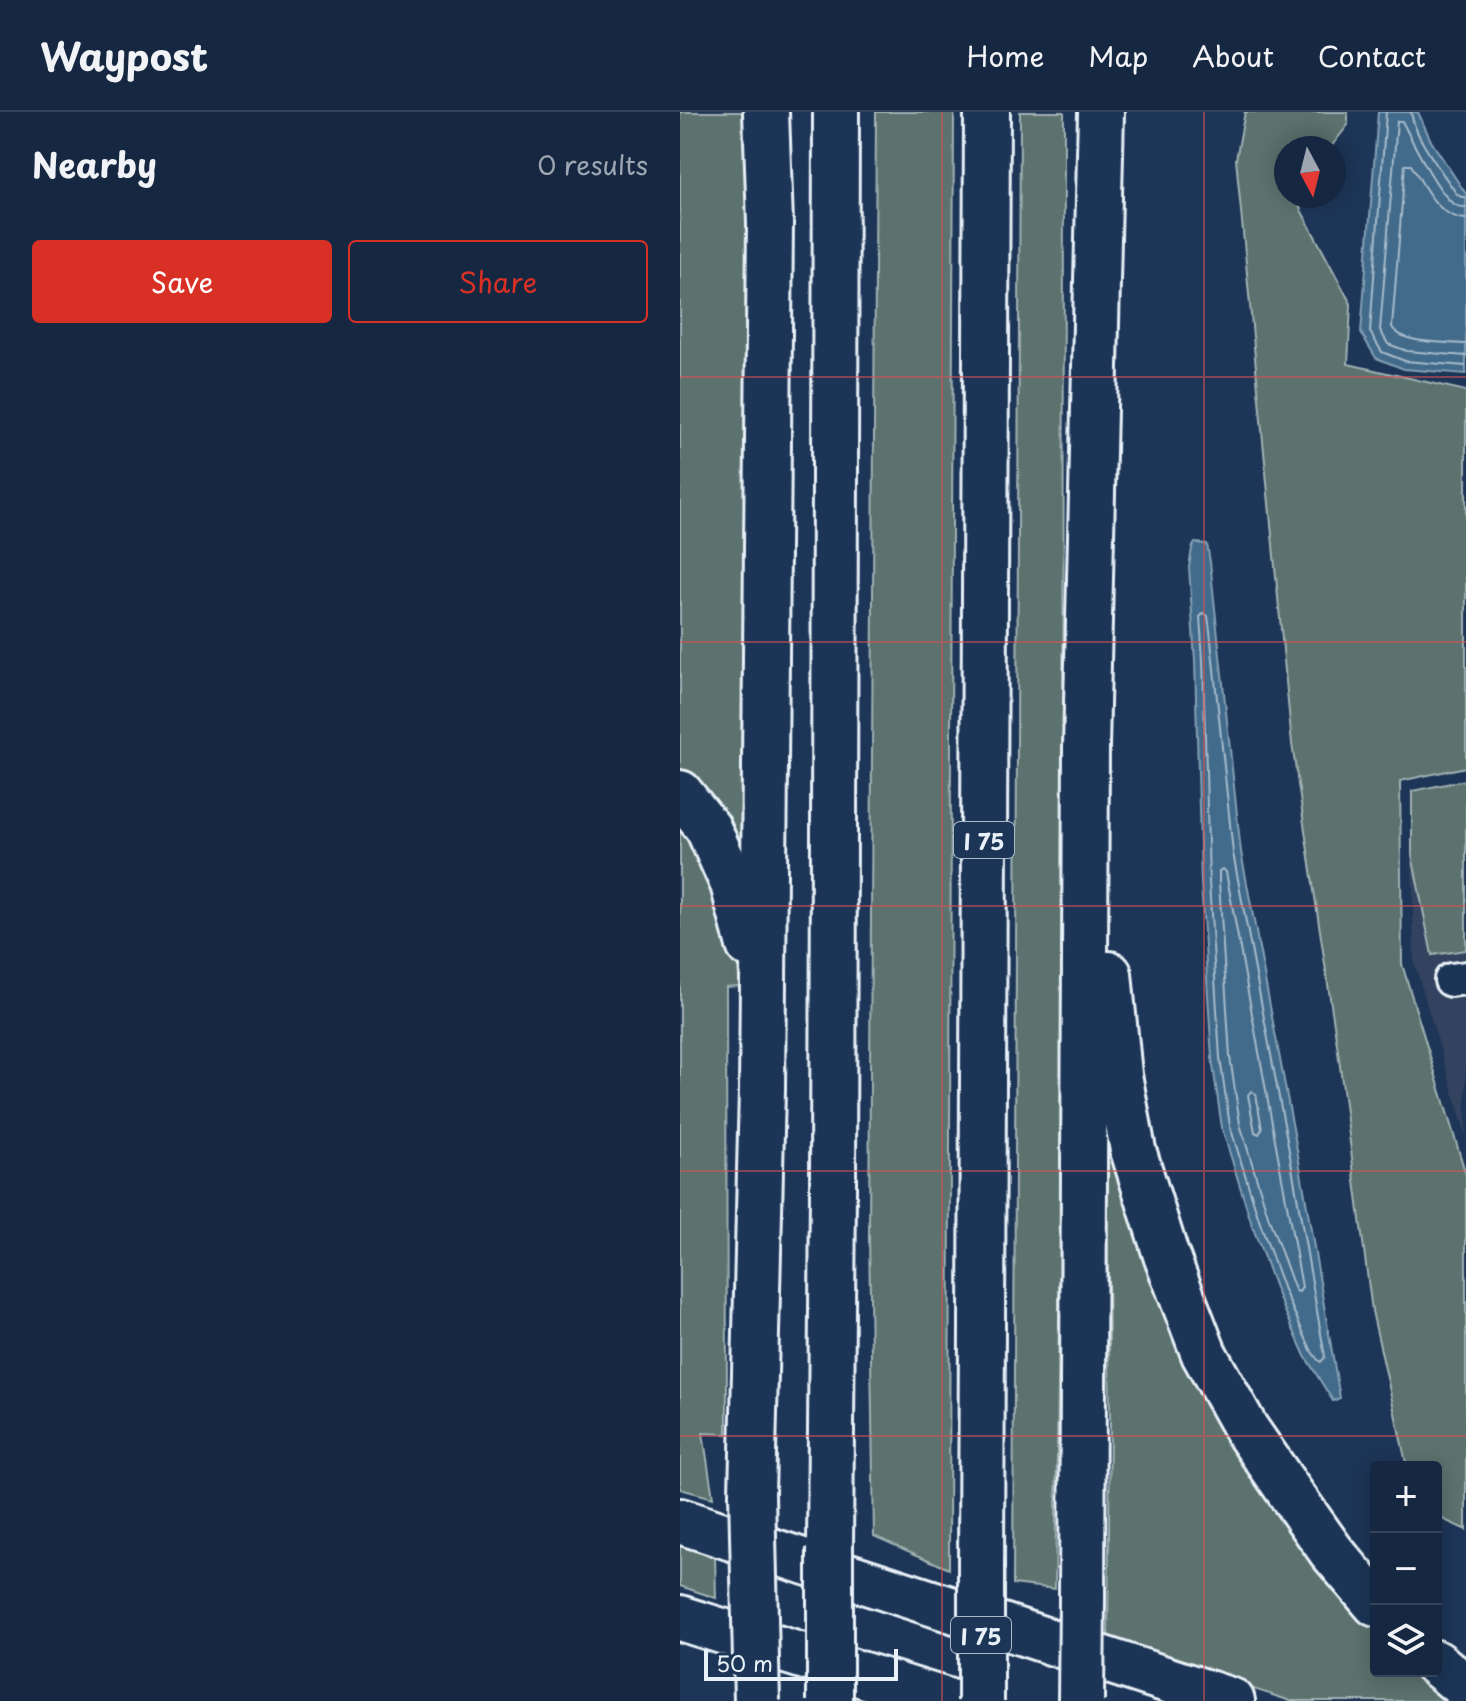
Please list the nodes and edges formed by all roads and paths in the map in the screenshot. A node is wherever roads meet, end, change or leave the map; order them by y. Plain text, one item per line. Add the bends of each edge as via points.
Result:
1 (766, 112) edge
2 (836, 112) edge
3 (987, 112) edge
4 (1101, 112) edge
5 (1086, 748) junction
6 (680, 793) edge
7 (762, 1090) junction
8 (680, 1521) edge
9 (1370, 1597) edge
10 (680, 1618) edge
11 (1442, 1668) edge
12 (1466, 1688) edge
13 (757, 1701) edge
14 (830, 1701) edge
15 (947, 1701) edge
16 (981, 1701) edge
17 (1081, 1701) edge
18 (1232, 1701) edge

1 - 7 highway via 770,223
2 - 14 highway, bridge
3 - 16 highway, I 75, bridge
4 - 5 highway
5 - 9 highway via 1119,1075 1133,1150 1166,1255 1204,1354 1246,1429 1331,1551
5 - 17 highway, bridge
6 - 7 highway via 708,828 744,922 757,982
7 - 13 highway, bridge via 752,1494
8 - 18 highway
10 - 15 highway
11 - 12 highway

